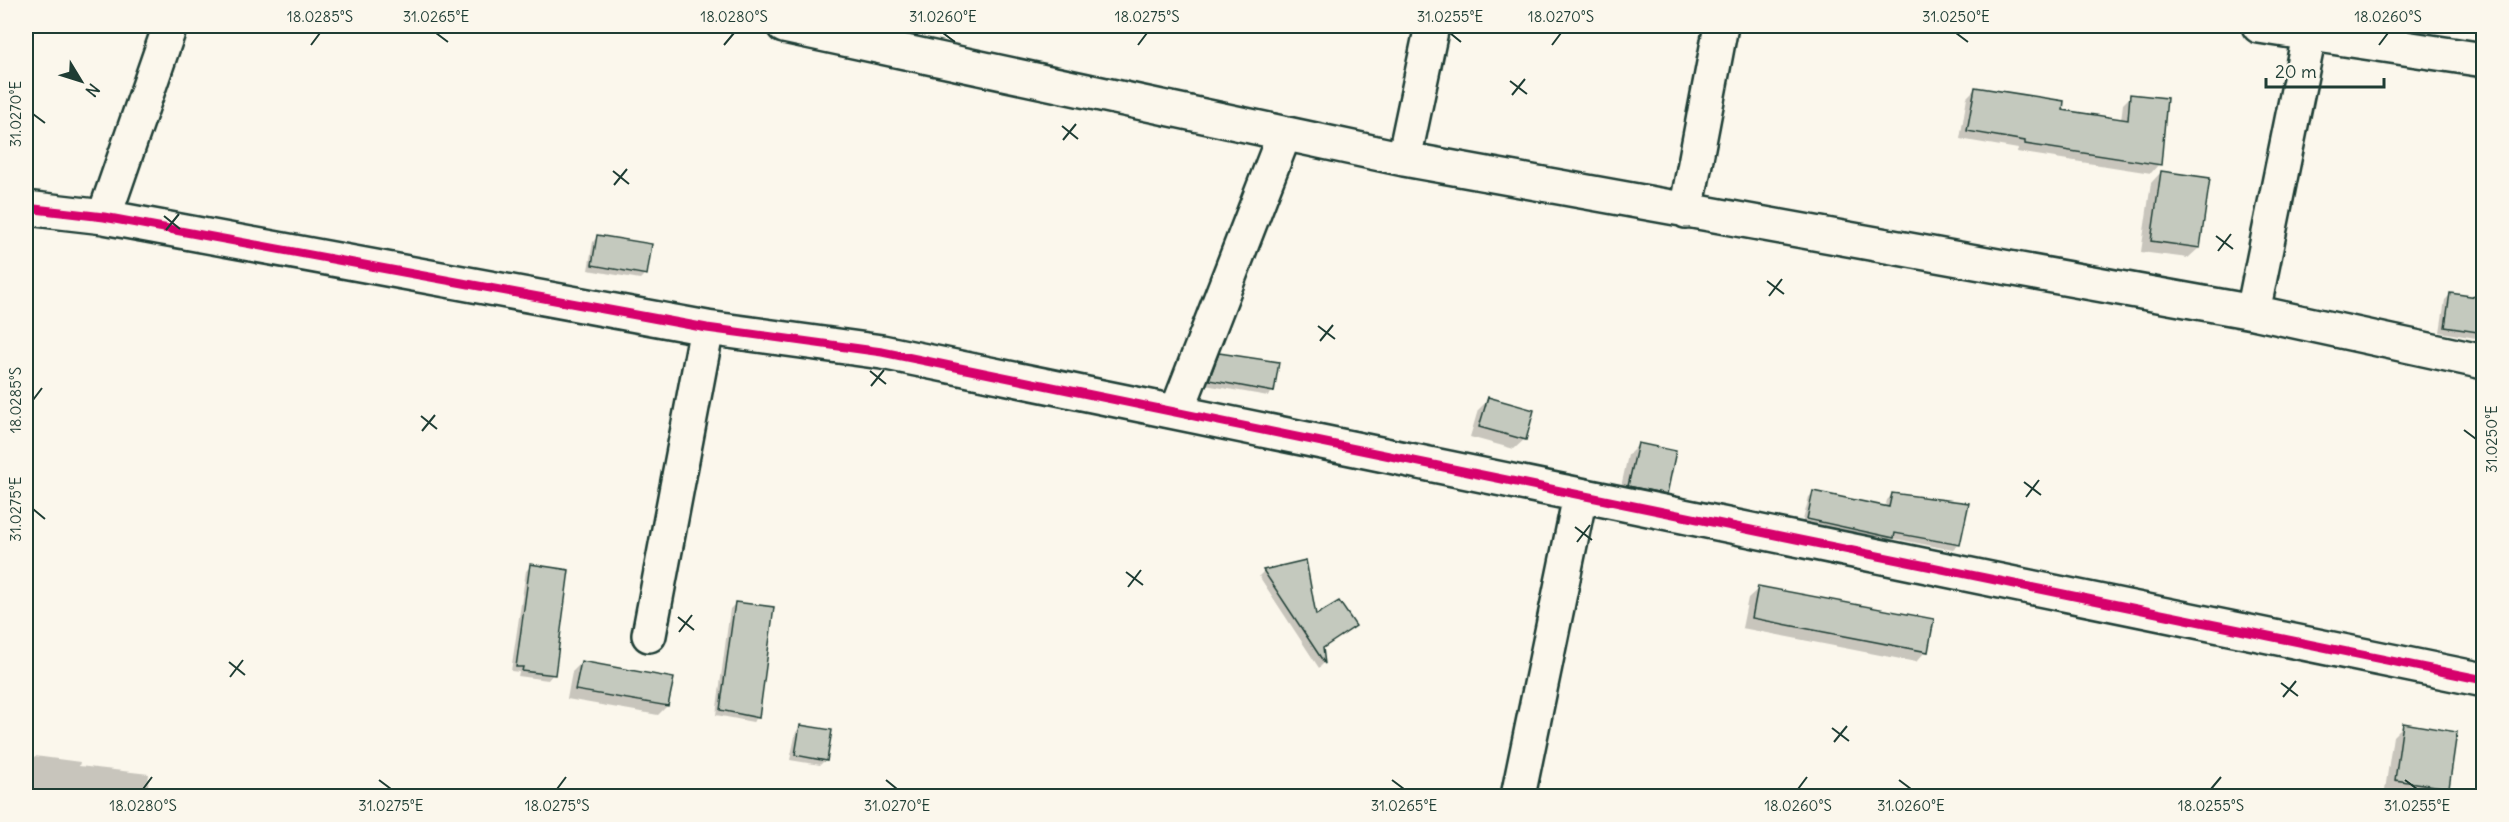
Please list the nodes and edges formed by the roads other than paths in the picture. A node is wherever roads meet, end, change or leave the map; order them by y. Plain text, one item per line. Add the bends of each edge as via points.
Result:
1 (170, 26) edge
2 (784, 26) edge
3 (1432, 26) edge
4 (1721, 26) edge
5 (2259, 26) edge
6 (2310, 30) edge
7 (2484, 60) edge
8 (1284, 135) junction
9 (1404, 159) junction
10 (26, 208) edge
11 (1686, 211) junction
12 (104, 217) junction
13 (2253, 312) junction
14 (707, 328) junction
15 (2484, 362) edge
16 (1177, 411) junction
17 (1580, 496) junction
18 (649, 635) dead end
19 (2484, 680) edge
20 (1521, 796) edge

1 - 12 street
2 - 8 street
3 - 9 street
4 - 11 street
5 - 6 street
6 - 7 street
6 - 13 street
8 - 9 street
8 - 16 street
9 - 11 street
10 - 12 street
11 - 13 street
12 - 14 street
13 - 15 street
14 - 16 street via 882,352
14 - 18 street
16 - 17 street
17 - 19 street
17 - 20 street

